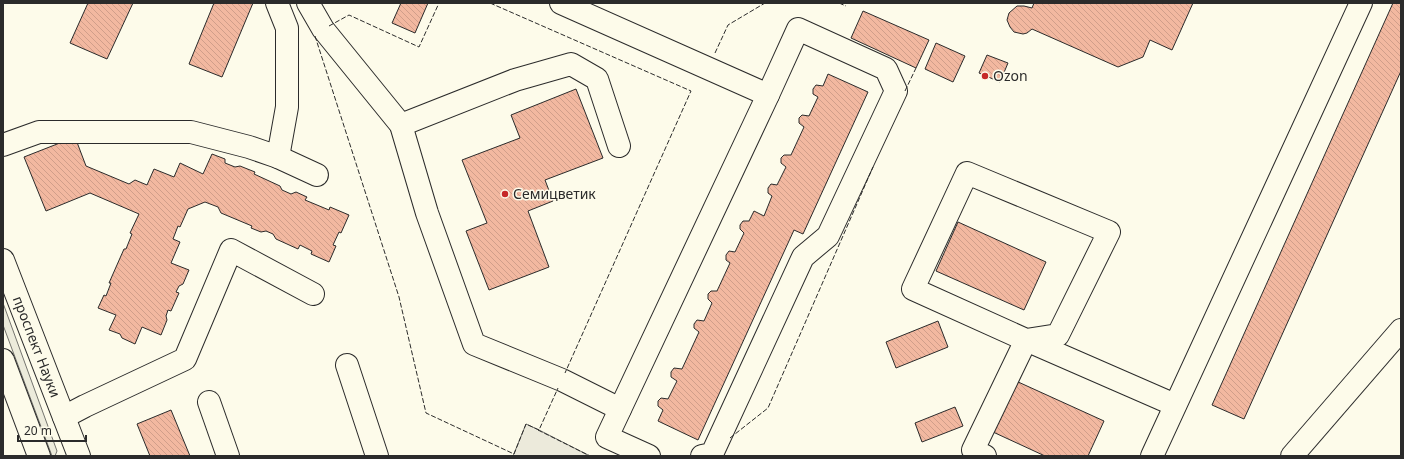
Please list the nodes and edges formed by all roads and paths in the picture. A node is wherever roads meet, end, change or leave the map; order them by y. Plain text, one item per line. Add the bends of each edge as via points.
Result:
1 (277, 3) edge
2 (308, 3) edge
3 (561, 3) edge
4 (1361, 3) edge
5 (768, 95) junction
6 (401, 125) junction
7 (3, 145) edge
8 (619, 146) dead end
9 (278, 157) junction
10 (317, 175) dead end
11 (3, 260) edge
12 (313, 294) dead end
13 (1401, 330) edge
14 (1026, 340) junction
15 (3, 360) edge
16 (347, 366) dead end
17 (209, 402) dead end
18 (1175, 405) junction
19 (620, 409) junction
20 (64, 418) junction
21 (39, 456) edge
22 (79, 456) edge
23 (228, 456) edge
24 (377, 456) edge
25 (649, 456) edge
26 (702, 456) edge
27 (985, 456) edge
28 (1152, 456) edge
29 (1292, 456) edge

1 - 9 main road via 287,28 287,107
2 - 6 main road via 323,29
3 - 5 main road
4 - 18 main road
5 - 19 main road
5 - 26 main road via 798,29 886,69 896,91 828,236 803,257 712,454
6 - 8 main road via 515,80 571,64 597,79
6 - 19 main road via 426,214 474,344 562,380
7 - 9 main road via 39,132 191,132
9 - 10 main road
11 - 20 main road, проспект Науки
12 - 20 main road via 231,250 185,359
13 - 29 main road
14 - 14 main road via 1058,335 1108,232 967,174 913,288
14 - 18 main road
14 - 27 main road via 972,450
15 - 21 main road
16 - 24 main road
17 - 23 main road
18 - 28 main road
19 - 25 main road via 607,437
20 - 22 main road, проспект Науки

